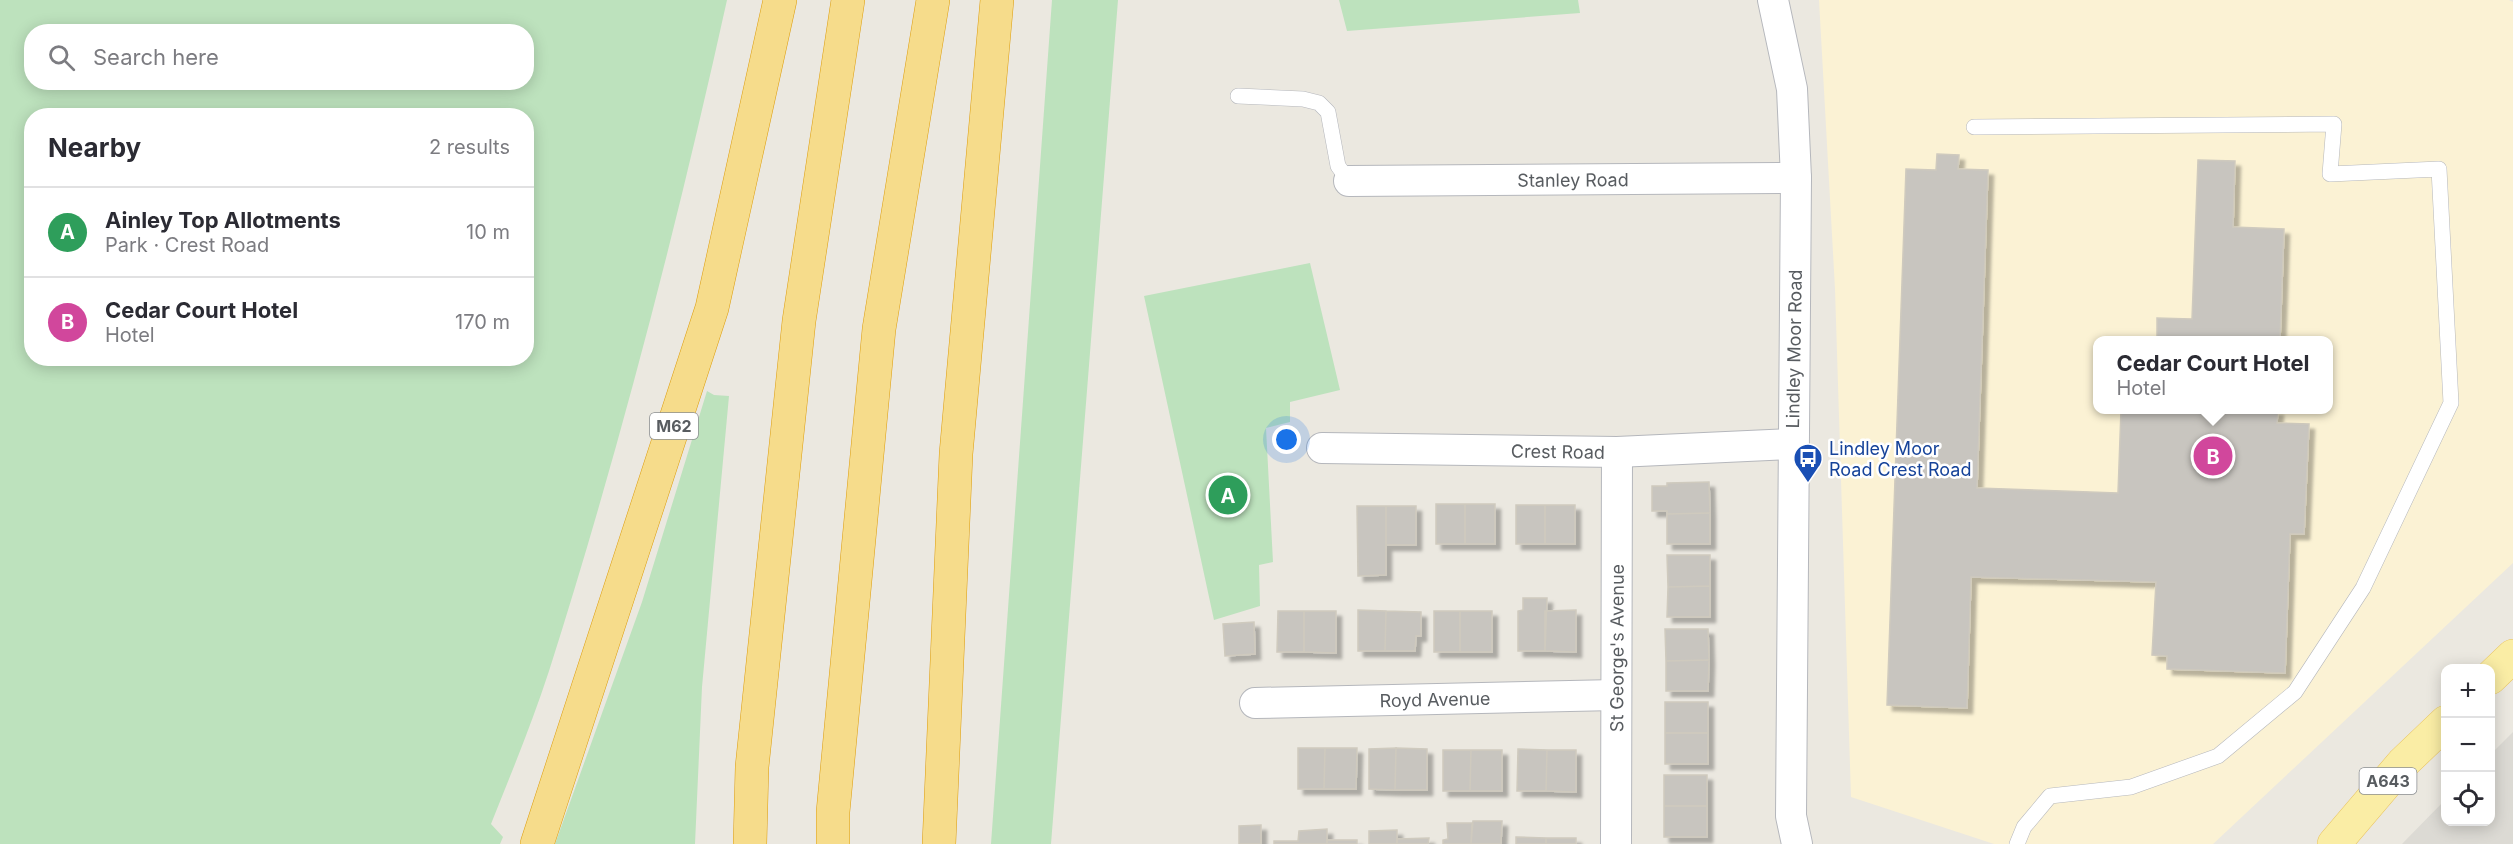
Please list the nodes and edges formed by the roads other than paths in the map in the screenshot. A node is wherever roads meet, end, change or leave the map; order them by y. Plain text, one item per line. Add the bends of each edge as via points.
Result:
1 (780, 0) edge
2 (848, 0) edge
3 (933, 0) edge
4 (997, 0) edge
5 (1773, 0) edge
6 (1238, 96) dead end
7 (1974, 127) dead end
8 (1796, 178) junction
9 (1349, 182) joint
10 (1793, 444) junction
11 (1322, 448) dead end
12 (1617, 452) junction
13 (2513, 656) edge
14 (2495, 673) edge
15 (1616, 695) junction
16 (1255, 703) dead end
17 (2441, 726) edge
18 (537, 844) edge
19 (750, 844) edge
20 (833, 844) edge
21 (939, 844) edge
22 (1616, 844) edge
23 (1797, 844) edge
24 (2017, 844) edge
25 (2334, 844) edge

1 - 18 highway, M62 via 712,308
2 - 19 highway via 799,321 752,767
3 - 20 highway via 879,329
4 - 21 highway via 957,454
5 - 8 street, Lindley Moor Road via 1792,88
6 - 9 lane via 1319,103 1328,112 1338,166
7 - 24 lane via 2334,124 2330,174 2439,169 2440,177 2451,403 2363,588 2295,692 2218,756 2131,787 2050,796 2024,827
8 - 9 street, Stanley Road
8 - 10 street, Lindley Moor Road
10 - 12 street, Crest Road
10 - 23 street, Lindley Moor Road via 1791,816
11 - 12 street, Crest Road
12 - 15 street, St George's Avenue
13 - 14 main road
15 - 16 street, Royd Avenue
15 - 22 street, St George's Avenue
17 - 25 main road, A643 via 2403,762

